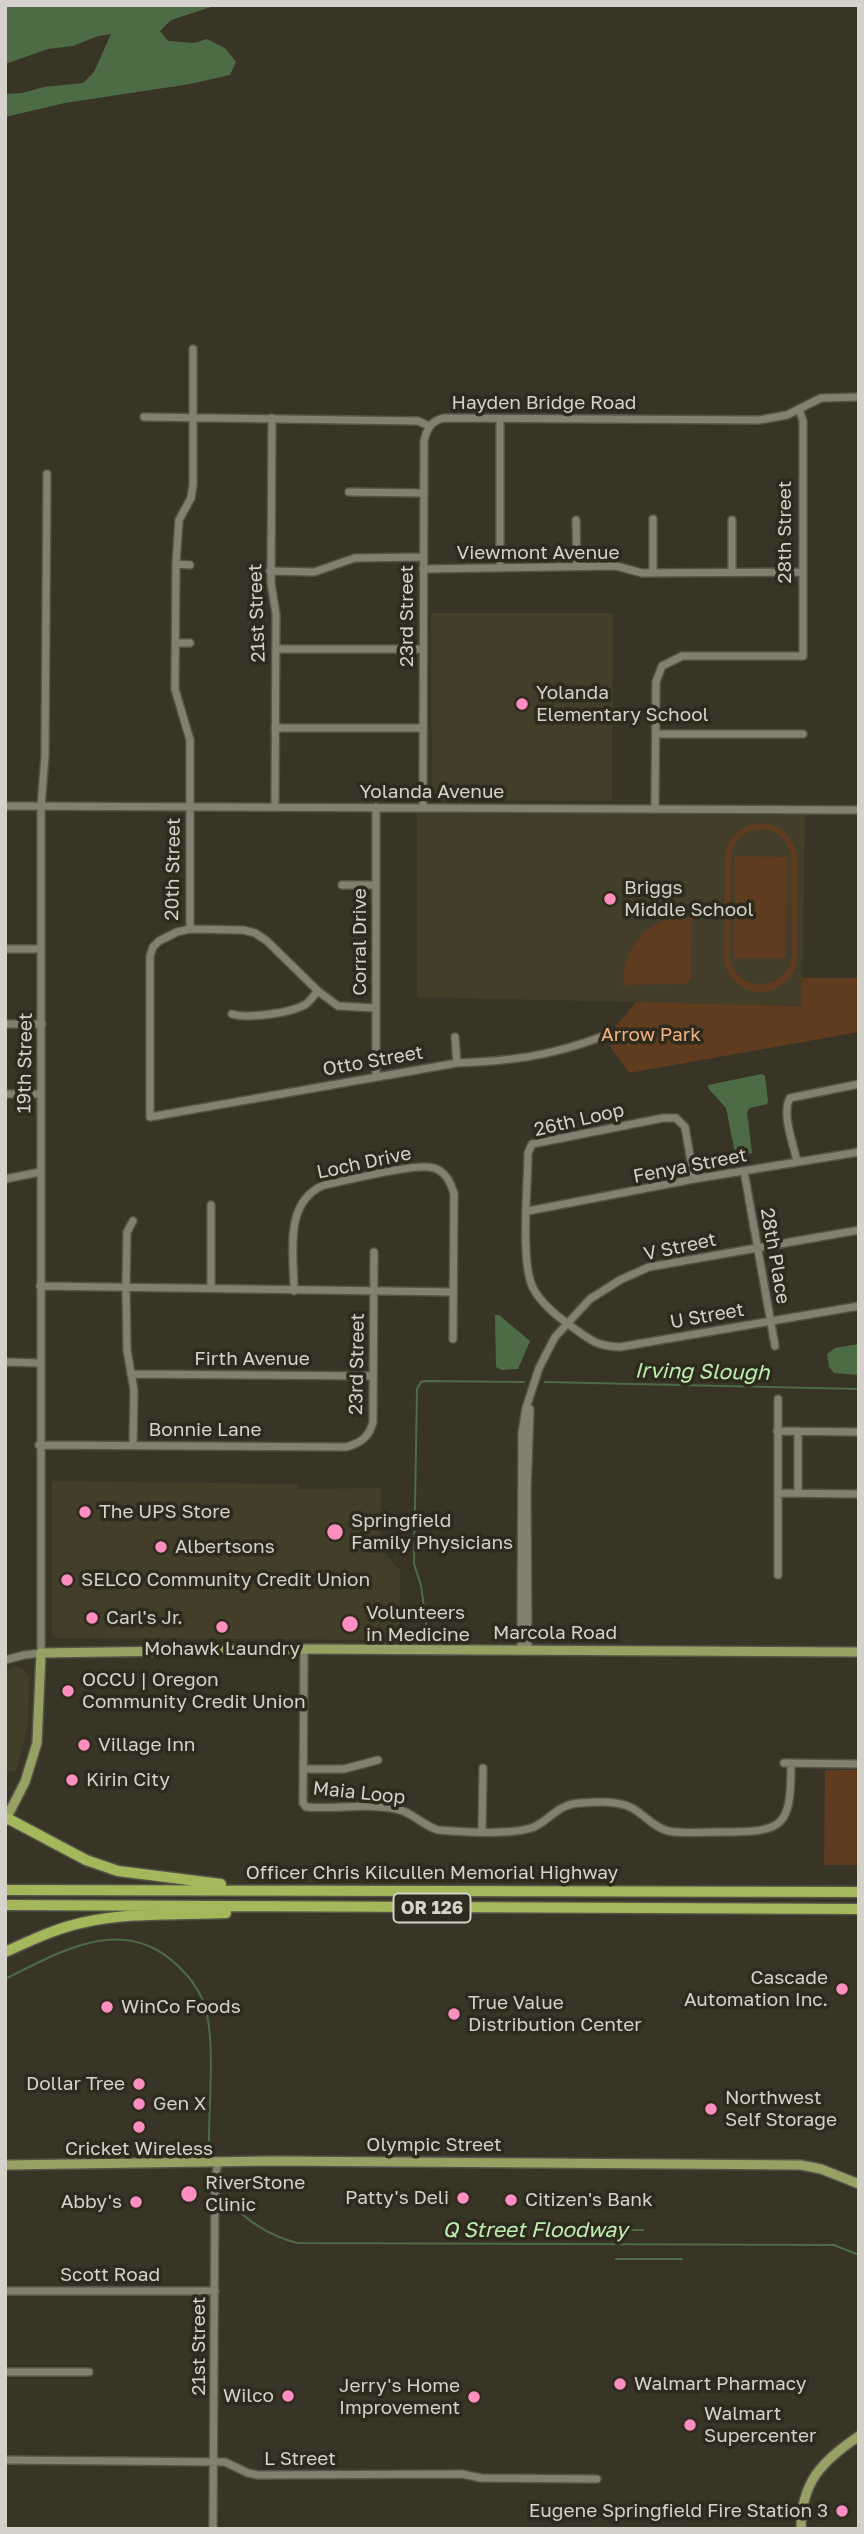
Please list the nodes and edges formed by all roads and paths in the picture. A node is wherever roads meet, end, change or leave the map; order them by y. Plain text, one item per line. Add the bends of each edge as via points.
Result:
1 (193, 349) dead end
2 (859, 397) edge
3 (799, 409) junction
4 (144, 417) dead end
5 (193, 417) junction
6 (272, 418) junction
7 (500, 419) junction
8 (429, 426) junction
9 (47, 474) dead end
10 (349, 492) dead end
11 (424, 492) junction
12 (653, 519) dead end
13 (576, 520) dead end
14 (732, 520) dead end
15 (423, 557) junction
16 (176, 564) junction
17 (190, 565) dead end
18 (576, 566) junction
19 (500, 568) junction
20 (423, 569) junction
21 (270, 571) junction
22 (732, 572) junction
23 (803, 572) junction
24 (653, 573) junction
25 (176, 643) junction
26 (190, 643) dead end
27 (276, 649) junction
28 (423, 649) junction
29 (275, 728) junction
30 (423, 728) junction
31 (656, 734) junction
32 (803, 734) dead end
33 (5, 806) edge
34 (41, 807) junction
35 (275, 807) junction
36 (376, 807) junction
37 (423, 807) junction
38 (189, 808) junction
39 (655, 809) junction
40 (859, 810) edge
41 (342, 885) dead end
42 (376, 886) junction
43 (190, 929) junction
44 (5, 949) edge
45 (41, 949) junction
46 (318, 991) junction
47 (376, 1008) junction
48 (232, 1014) dead end
49 (5, 1024) edge
50 (42, 1024) junction
51 (455, 1037) dead end
52 (601, 1037) dead end
53 (457, 1063) junction
54 (376, 1077) junction
55 (859, 1084) edge
56 (5, 1094) edge
57 (40, 1094) junction
58 (150, 1116) joint
59 (859, 1152) edge
60 (797, 1162) junction
61 (744, 1171) junction
62 (40, 1172) junction
63 (5, 1179) edge
64 (694, 1180) junction
65 (211, 1205) dead end
66 (527, 1211) junction
67 (132, 1221) dead end
68 (859, 1230) edge
69 (757, 1248) junction
70 (373, 1252) dead end
71 (40, 1286) junction
72 (126, 1287) junction
73 (211, 1288) junction
74 (294, 1291) junction
75 (373, 1292) junction
76 (453, 1292) junction
77 (859, 1306) edge
78 (771, 1321) junction
79 (566, 1323) junction
80 (453, 1339) dead end
81 (775, 1346) dead end
82 (5, 1362) edge
83 (40, 1363) junction
84 (131, 1374) junction
85 (373, 1376) junction
86 (778, 1399) dead end
87 (777, 1431) junction
88 (798, 1431) junction
89 (859, 1432) edge
90 (367, 1436) joint
91 (40, 1445) junction
92 (133, 1445) junction
93 (778, 1493) junction
94 (798, 1493) junction
95 (859, 1494) edge
96 (778, 1575) dead end
97 (304, 1649) junction
98 (524, 1650) junction
99 (859, 1652) edge
100 (41, 1653) junction
101 (5, 1660) edge
102 (378, 1760) dead end
103 (859, 1764) edge
104 (483, 1768) dead end
105 (303, 1769) junction
106 (6, 1819) edge
107 (482, 1831) junction
108 (5, 1889) edge
109 (288, 1890) junction
110 (859, 1892) edge
111 (5, 1905) edge
112 (337, 1908) junction
113 (859, 1909) edge
114 (5, 1952) edge
115 (218, 2163) junction
116 (5, 2165) edge
117 (859, 2184) edge
118 (5, 2291) edge
119 (215, 2291) junction
120 (5, 2372) edge
121 (89, 2372) dead end
122 (859, 2436) edge
123 (5, 2460) edge
124 (214, 2462) junction
125 (597, 2479) dead end
126 (213, 2529) edge
127 (801, 2529) edge

1 - 5 street, 20th Street
2 - 3 street, Hayden Bridge Road via 821,398
3 - 7 street, Hayden Bridge Road via 759,420
3 - 23 street, 28th Street via 803,421
4 - 5 street, Hayden Bridge Road
5 - 6 street, Hayden Bridge Road
5 - 16 street, 20th Street via 193,485 176,530
6 - 8 street, Hayden Bridge Road via 418,421
6 - 21 street, 21st Street
7 - 8 street, Hayden Bridge Road via 444,418
7 - 19 street
8 - 11 street, 23rd Street via 424,441
9 - 34 street, 19th Street
10 - 11 street
11 - 15 street, 23rd Street
12 - 24 street
13 - 18 street
14 - 22 street
15 - 20 street, 23rd Street
15 - 21 street via 355,558 314,572
16 - 17 street
16 - 25 street, 20th Street
18 - 19 street, Viewmont Avenue
18 - 24 street, Viewmont Avenue via 616,566
19 - 20 street, Viewmont Avenue
20 - 28 street, 23rd Street
21 - 27 street, 21st Street
22 - 23 street, Viewmont Avenue
22 - 24 street, Viewmont Avenue
23 - 31 street, 28th Street via 803,656 671,659 662,666 656,682
25 - 26 street
25 - 38 street, 20th Street via 175,689 190,740
27 - 28 street
27 - 29 street, 21st Street
28 - 30 street, 23rd Street
29 - 30 street
29 - 35 street, 21st Street
30 - 37 street, 23rd Street
31 - 32 street
31 - 39 street
33 - 34 street, Yolanda Avenue
34 - 38 street, Yolanda Avenue
34 - 45 street, 19th Street
35 - 36 street, Yolanda Avenue
35 - 38 street, Yolanda Avenue
36 - 37 street, Yolanda Avenue
36 - 42 street, Corral Drive
37 - 39 street, Yolanda Avenue
38 - 43 street, 20th Street
39 - 40 street, Yolanda Avenue
41 - 42 street
42 - 47 street, Corral Drive
43 - 46 street via 255,933
43 - 58 street, 20th Street via 159,941 150,956
44 - 45 street
45 - 50 street, 19th Street
46 - 47 street via 338,1006
46 - 48 street via 293,1009 246,1017
47 - 54 street, Corral Drive
49 - 50 street
50 - 57 street, 19th Street
51 - 53 street
52 - 53 street, Otto Street via 547,1055
53 - 54 street, Otto Street
54 - 58 street, Otto Street
55 - 60 street via 790,1098 788,1118
56 - 57 street
57 - 62 street, 19th Street
59 - 60 street, Fenya Street
60 - 61 street, Fenya Street
61 - 64 street, Fenya Street
61 - 69 street, 28th Place
62 - 63 street
62 - 71 street, 19th Street
64 - 66 street, Fenya Street
64 - 66 street, 26th Loop via 685,1127 676,1118 542,1140 528,1149
65 - 73 street
66 - 79 street, 26th Loop via 530,1279 543,1302
67 - 72 street via 127,1232
68 - 69 street, V Street
69 - 78 street, 28th Place
69 - 79 street, V Street via 649,1267 603,1290
70 - 75 street, 23rd Street
71 - 72 street
71 - 83 street, 19th Street
72 - 73 street
72 - 84 street
73 - 74 street
74 - 75 street
74 - 76 street, Loch Drive via 295,1222 303,1199 312,1190 427,1166 443,1173 454,1193
75 - 76 street
75 - 85 street, 23rd Street
76 - 80 street, Loch Drive
77 - 78 street, U Street
78 - 79 street, U Street via 620,1347 589,1340
78 - 81 street, 28th Place
79 - 98 street, V Street via 542,1360 522,1433
82 - 83 street
83 - 91 street, 19th Street
84 - 85 street, Firth Avenue
84 - 92 street
85 - 90 street, 23rd Street via 373,1422
86 - 87 street
87 - 88 street
87 - 93 street
88 - 89 street
88 - 94 street
90 - 92 street, Bonnie Lane via 346,1447
91 - 92 street, Bonnie Lane
91 - 100 street, 19th Street
93 - 94 street
93 - 96 street
94 - 95 street
97 - 98 main road, Marcola Road
97 - 100 main road, Marcola Road
97 - 105 street
98 - 99 main road, Marcola Road
100 - 101 street
100 - 106 main road via 33,1763
102 - 105 street via 344,1769
103 - 107 street, Maia Loop via 788,1763 791,1803 781,1821 763,1831 668,1831 623,1804 577,1803 562,1806 525,1830
104 - 107 street
105 - 107 street, Maia Loop via 306,1807 396,1809 438,1830
106 - 109 highway via 118,1871
108 - 109 highway, Officer Chris Kilcullen Memorial Highway / OR 126
109 - 110 highway, Officer Chris Kilcullen Memorial Highway / OR 126
111 - 112 highway, Officer Chris Kilcullen Memorial Highway / OR 126
112 - 113 highway, Officer Chris Kilcullen Memorial Highway / OR 126
112 - 114 highway via 94,1920
115 - 116 main road, Olympic Street
115 - 117 main road, Olympic Street via 801,2165
115 - 119 street, 21st Street
118 - 119 street, Scott Road
119 - 124 street, 21st Street
120 - 121 street
122 - 127 main road via 822,2464 809,2484
123 - 124 street, L Street
124 - 125 street, L Street via 258,2475
124 - 126 street, 21st Street

